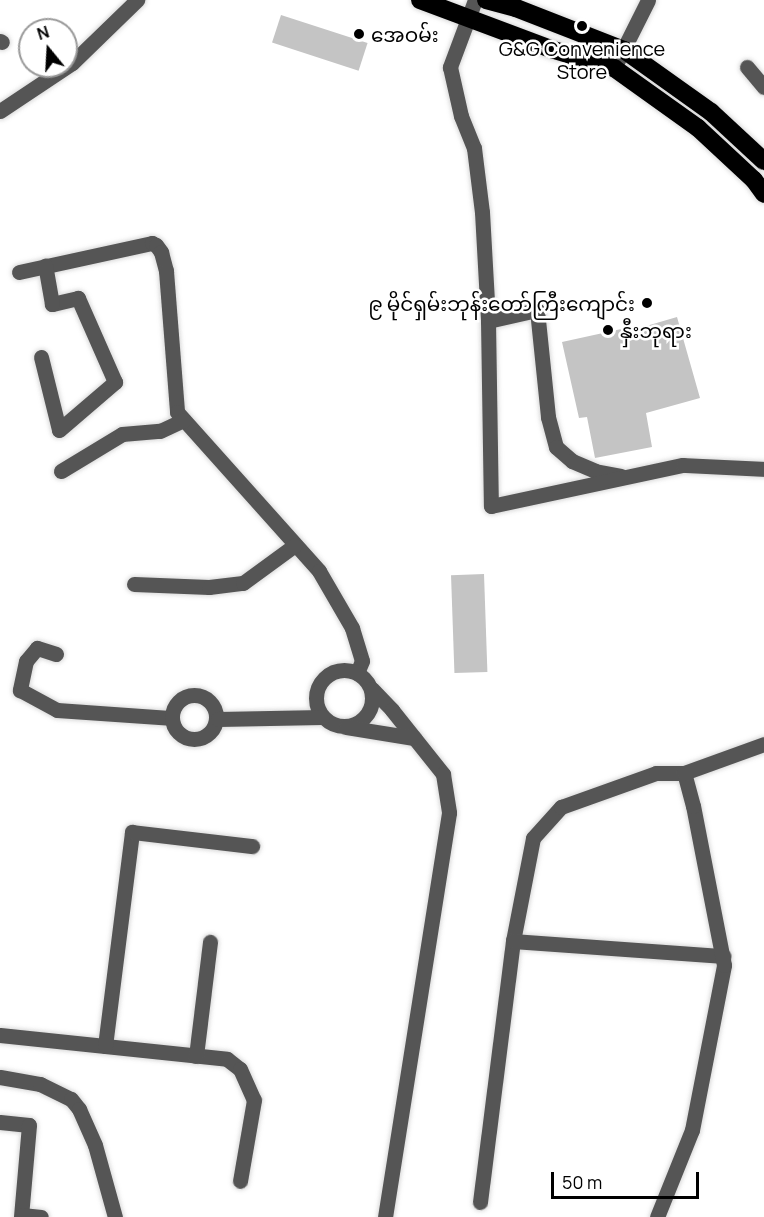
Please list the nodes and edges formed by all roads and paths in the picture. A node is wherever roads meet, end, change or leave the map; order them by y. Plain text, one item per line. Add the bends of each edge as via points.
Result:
1 (137, 0) edge
2 (420, 0) edge
3 (475, 0) edge
4 (486, 0) edge
5 (648, 0) edge
6 (470, 19) junction
7 (624, 50) junction
8 (747, 67) dead end
9 (614, 68) junction
10 (764, 87) edge
11 (0, 111) edge
12 (764, 161) edge
13 (764, 194) edge
14 (45, 266) junction
15 (19, 272) dead end
16 (488, 321) junction
17 (41, 357) dead end
18 (184, 420) junction
19 (764, 469) edge
20 (61, 471) dead end
21 (621, 476) junction
22 (295, 545) junction
23 (134, 584) dead end
24 (56, 654) dead end
25 (357, 673) junction
26 (372, 689) junction
27 (322, 717) junction
28 (171, 718) junction
29 (218, 719) junction
30 (342, 727) junction
31 (414, 738) junction
32 (764, 744) edge
33 (684, 773) junction
34 (252, 846) dead end
35 (513, 941) junction
36 (210, 942) dead end
37 (723, 956) junction
38 (0, 1035) edge
39 (105, 1046) junction
40 (196, 1056) junction
41 (0, 1077) edge
42 (0, 1122) edge
43 (240, 1181) dead end
44 (480, 1202) dead end
45 (22, 1216) edge
46 (40, 1217) edge
47 (115, 1217) edge
48 (385, 1217) edge
49 (657, 1217) edge

1 - 11 street via 72,63
2 - 6 highway
3 - 6 street
4 - 7 highway
5 - 7 street
6 - 9 highway
6 - 16 street via 450,67 461,116 474,148
7 - 9 street
7 - 12 highway via 711,112
8 - 10 street
9 - 13 highway via 698,128
14 - 15 street
14 - 17 street via 52,304 78,298 115,382 59,430
14 - 18 street via 156,245 166,271 177,412
16 - 21 street via 537,310 548,417 556,447 572,461
16 - 21 street via 490,506
18 - 20 street via 160,431 122,434
18 - 22 street
19 - 21 street via 683,465
22 - 23 street via 243,583 210,587
22 - 25 street via 319,571 352,628 362,661
24 - 28 street via 37,648 26,661 20,690 57,710
25 - 26 street
25 - 27 street via 347,669 336,671 319,685 317,707
26 - 30 street via 373,700 363,720
26 - 31 street
27 - 29 street
27 - 30 street
28 - 29 street via 178,734 193,741 210,735
28 - 29 street via 177,701 195,694 212,702
30 - 31 street
31 - 48 street via 443,774 449,813
32 - 33 street
33 - 35 street via 656,773 561,807 533,838
33 - 37 street
34 - 39 street via 132,832
35 - 37 street
35 - 44 street
36 - 40 street
37 - 49 street via 692,1130
38 - 39 street
39 - 40 street
40 - 43 street via 227,1059 240,1069 254,1100
41 - 47 street via 40,1084 70,1099 79,1109 95,1145
42 - 45 street via 29,1125
45 - 46 street

